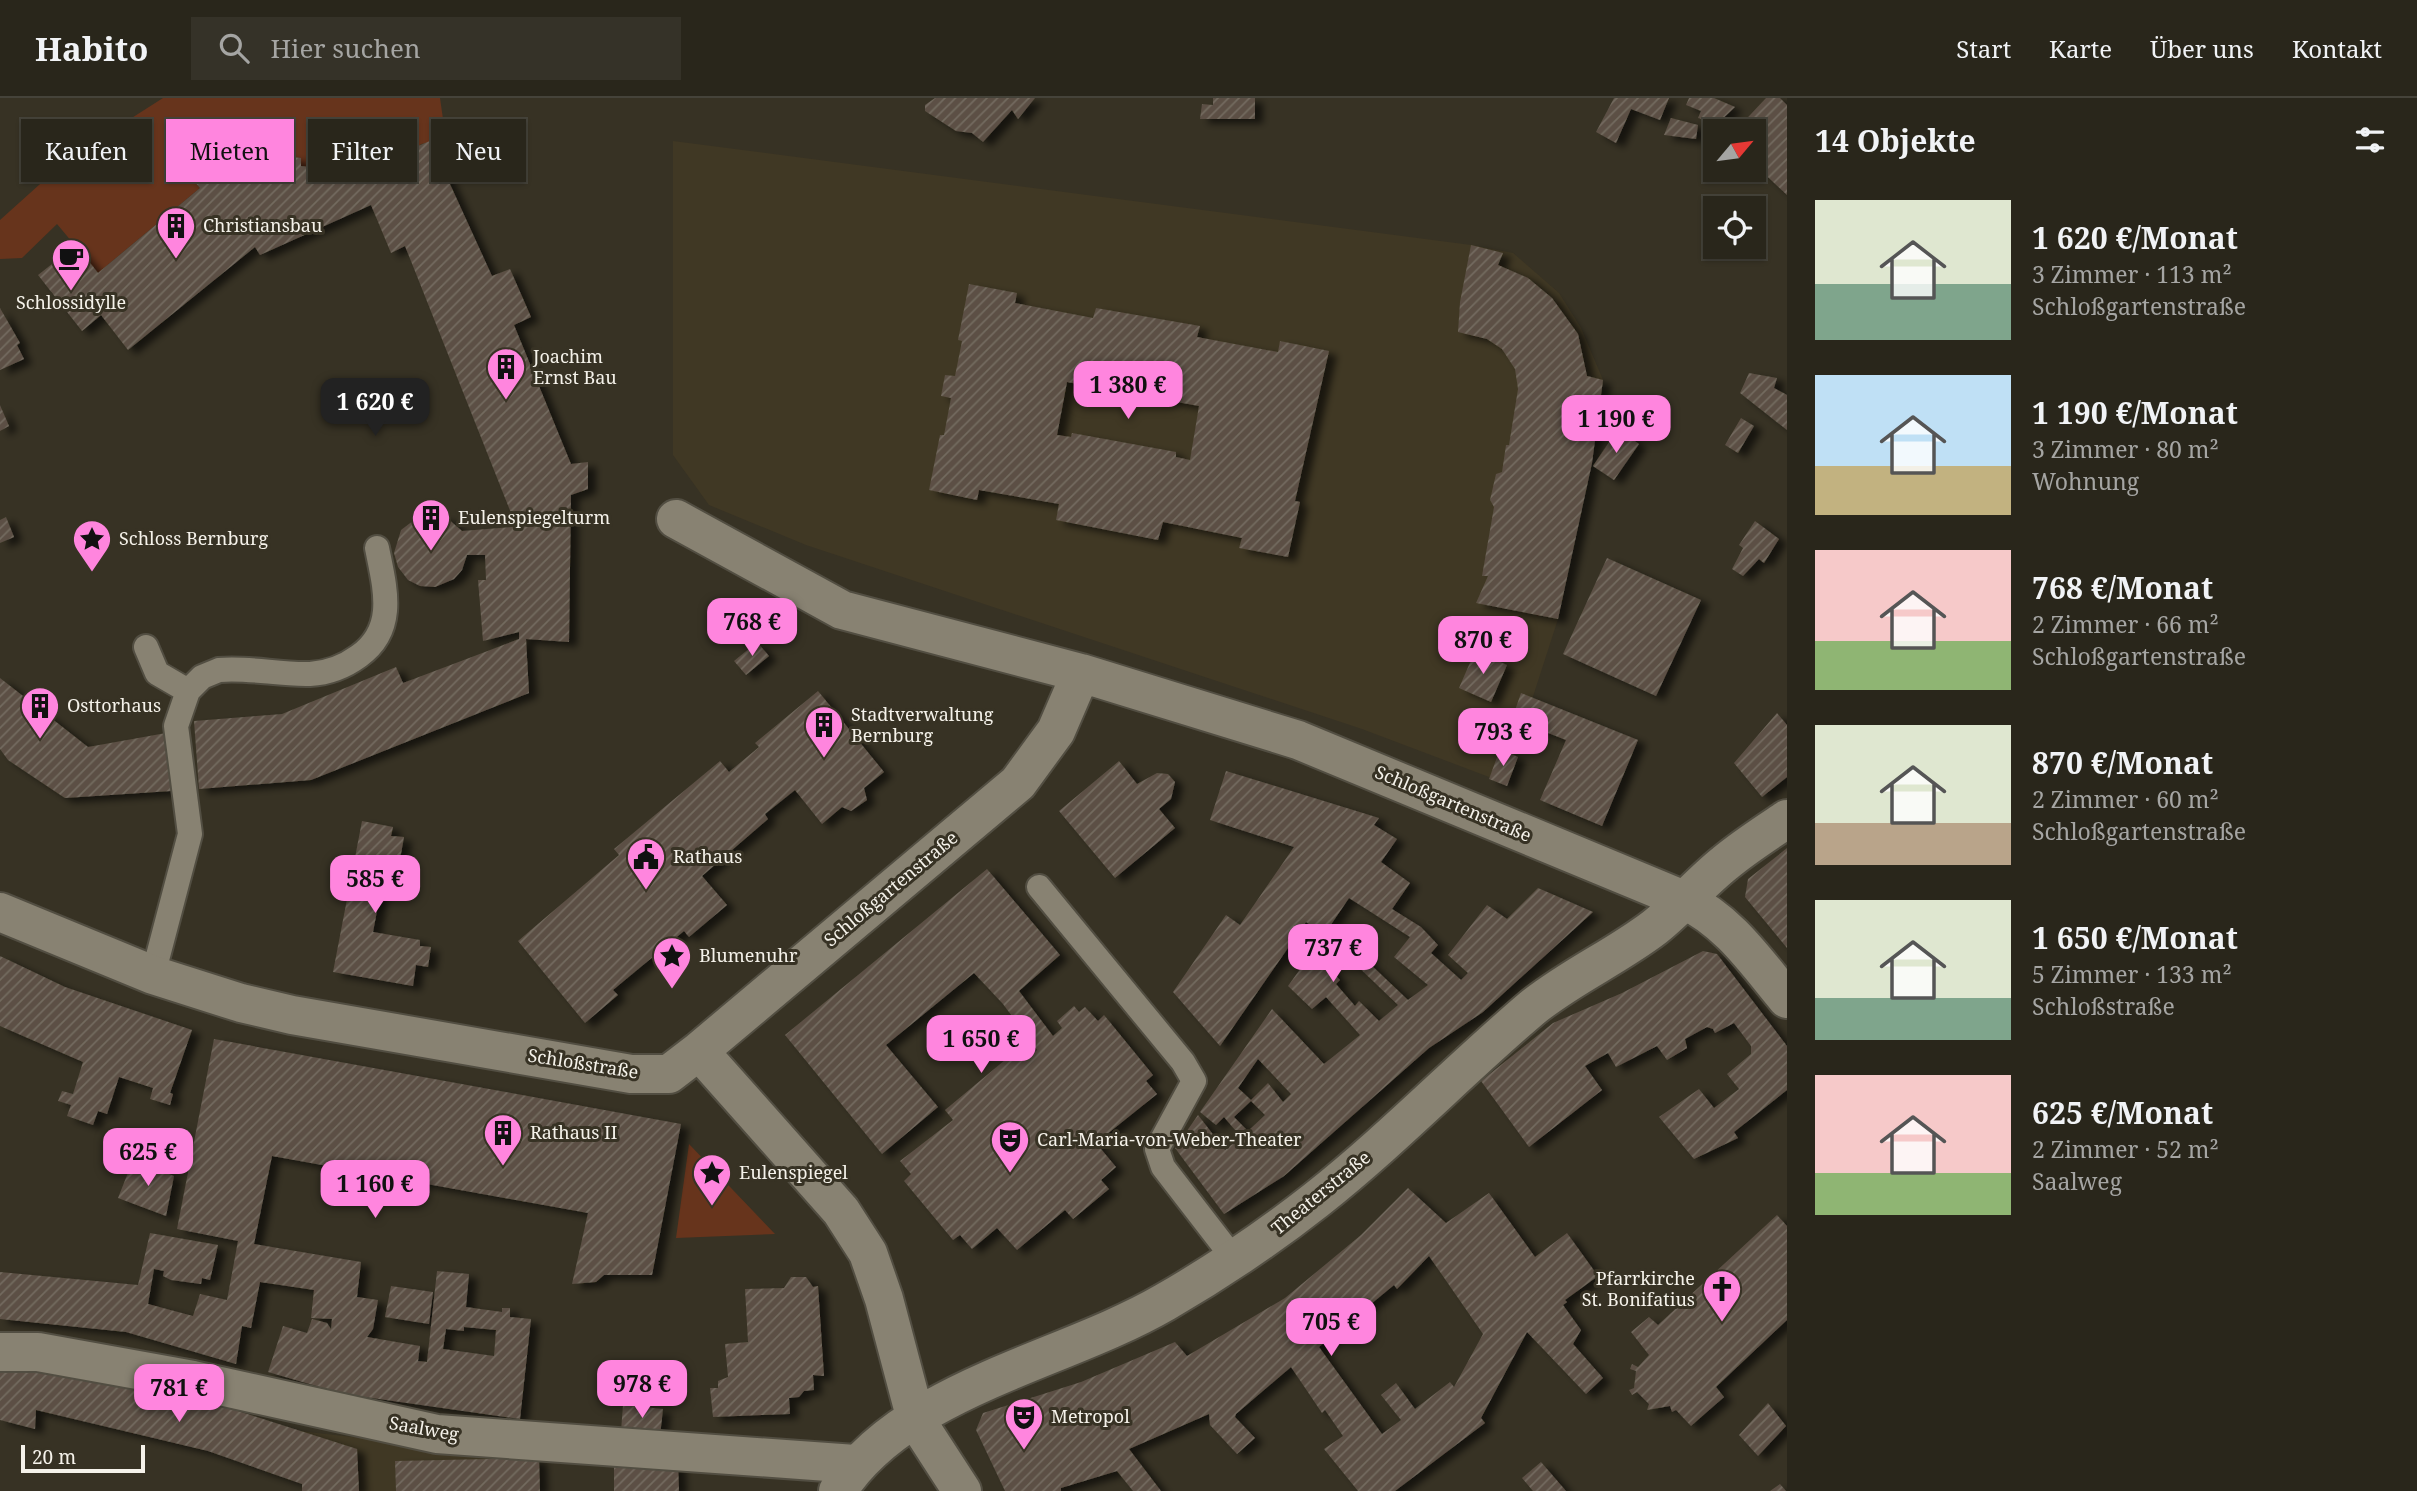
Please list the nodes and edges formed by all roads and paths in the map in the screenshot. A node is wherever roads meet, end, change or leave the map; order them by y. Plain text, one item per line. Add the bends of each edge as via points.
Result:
1 (676, 519) dead end
2 (377, 548) dead end
3 (146, 647) dead end
4 (1082, 673) junction
5 (188, 691) junction
6 (1787, 819) edge
7 (1039, 887) dead end
8 (1684, 900) junction
9 (0, 912) edge
10 (153, 975) junction
11 (1787, 999) edge
12 (699, 1051) junction
13 (1234, 1259) junction
14 (0, 1352) edge
15 (916, 1420) junction
16 (847, 1478) edge
17 (962, 1491) edge

1 - 4 street, Schloßgartenstraße via 842,610
2 - 5 lane via 387,598 384,622 368,650 327,673 219,670 202,677
3 - 5 lane via 157,673
4 - 8 street, Schloßgartenstraße via 1298,740
4 - 12 street, Schloßgartenstraße via 1056,731 1018,783
5 - 10 lane via 176,726 190,834
6 - 8 street, Theaterstraße via 1724,863
7 - 13 lane via 1194,1081 1157,1149 1163,1167
8 - 11 street, Schloßgartenstraße via 1708,911 1728,929
8 - 13 street, Theaterstraße via 1655,927 1536,1005 1316,1200
9 - 10 street, Schloßstraße
10 - 12 street, Schloßstraße via 292,1015 631,1074 669,1074
12 - 15 street via 841,1211 868,1254
13 - 15 street, Theaterstraße via 1133,1319 950,1398
14 - 16 street, Saalweg via 38,1352 192,1380 437,1434
15 - 16 street, Theaterstraße
15 - 17 street

